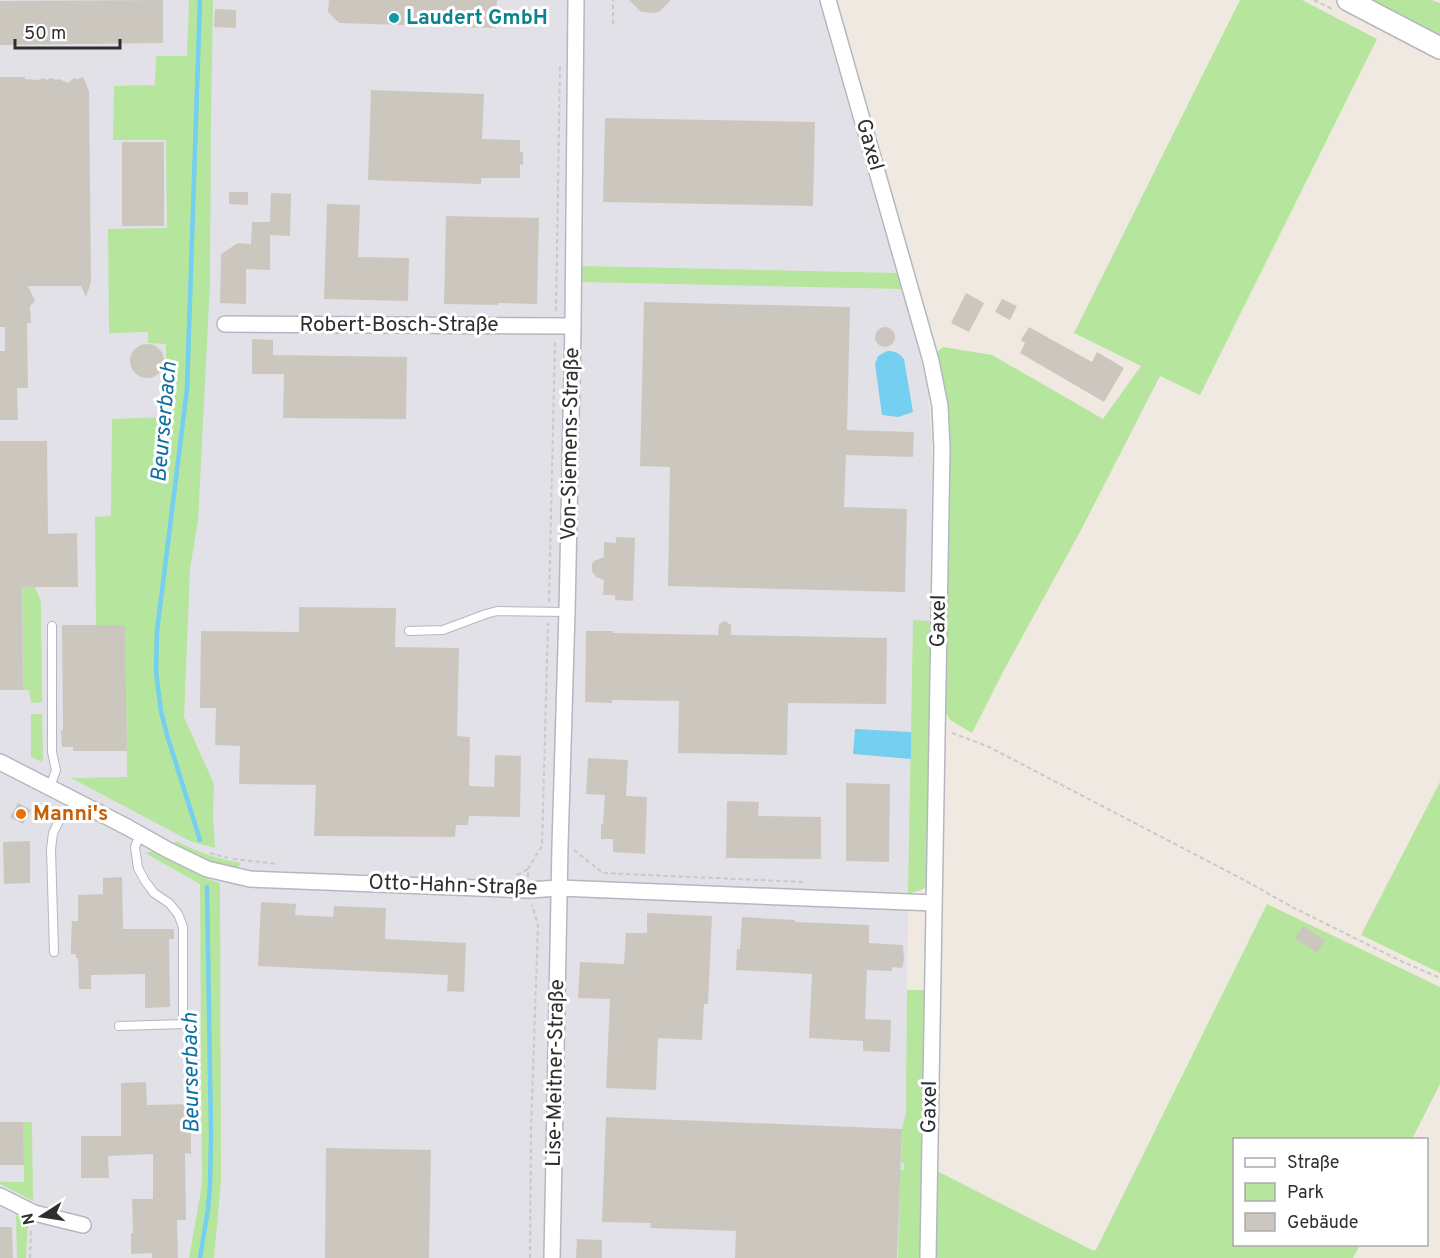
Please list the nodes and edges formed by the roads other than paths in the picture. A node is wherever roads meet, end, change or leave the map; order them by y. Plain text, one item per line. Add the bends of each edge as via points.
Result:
1 (576, 0) edge
2 (828, 0) edge
3 (1348, 0) edge
4 (1440, 48) edge
5 (225, 324) dead end
6 (573, 326) junction
7 (567, 612) junction
8 (52, 626) dead end
9 (409, 631) dead end
10 (0, 762) edge
11 (50, 787) junction
12 (59, 821) dead end
13 (140, 835) junction
14 (559, 888) junction
15 (934, 903) junction
16 (54, 952) dead end
17 (119, 1026) dead end
18 (0, 1196) edge
19 (83, 1226) dead end
20 (552, 1258) edge
21 (928, 1258) edge

1 - 6 street, Von-Siemens-Straße
2 - 15 street, Gaxel via 931,361 940,406
3 - 4 street
5 - 6 street, Robert-Bosch-Straße
6 - 7 street, Von-Siemens-Straße
7 - 9 lane via 497,611 443,630
7 - 14 street, Von-Siemens-Straße
8 - 11 lane via 52,752 56,770
10 - 11 street, Otto-Hahn-Straße
11 - 13 street, Otto-Hahn-Straße
12 - 16 lane via 51,849
13 - 14 street, Otto-Hahn-Straße via 207,868 250,879 529,891
13 - 17 lane via 135,847 138,868 154,893 178,914 183,927 183,1024
14 - 15 street, Otto-Hahn-Straße
14 - 20 street, Lise-Meitner-Straße
15 - 21 street, Gaxel
18 - 19 street via 34,1213

